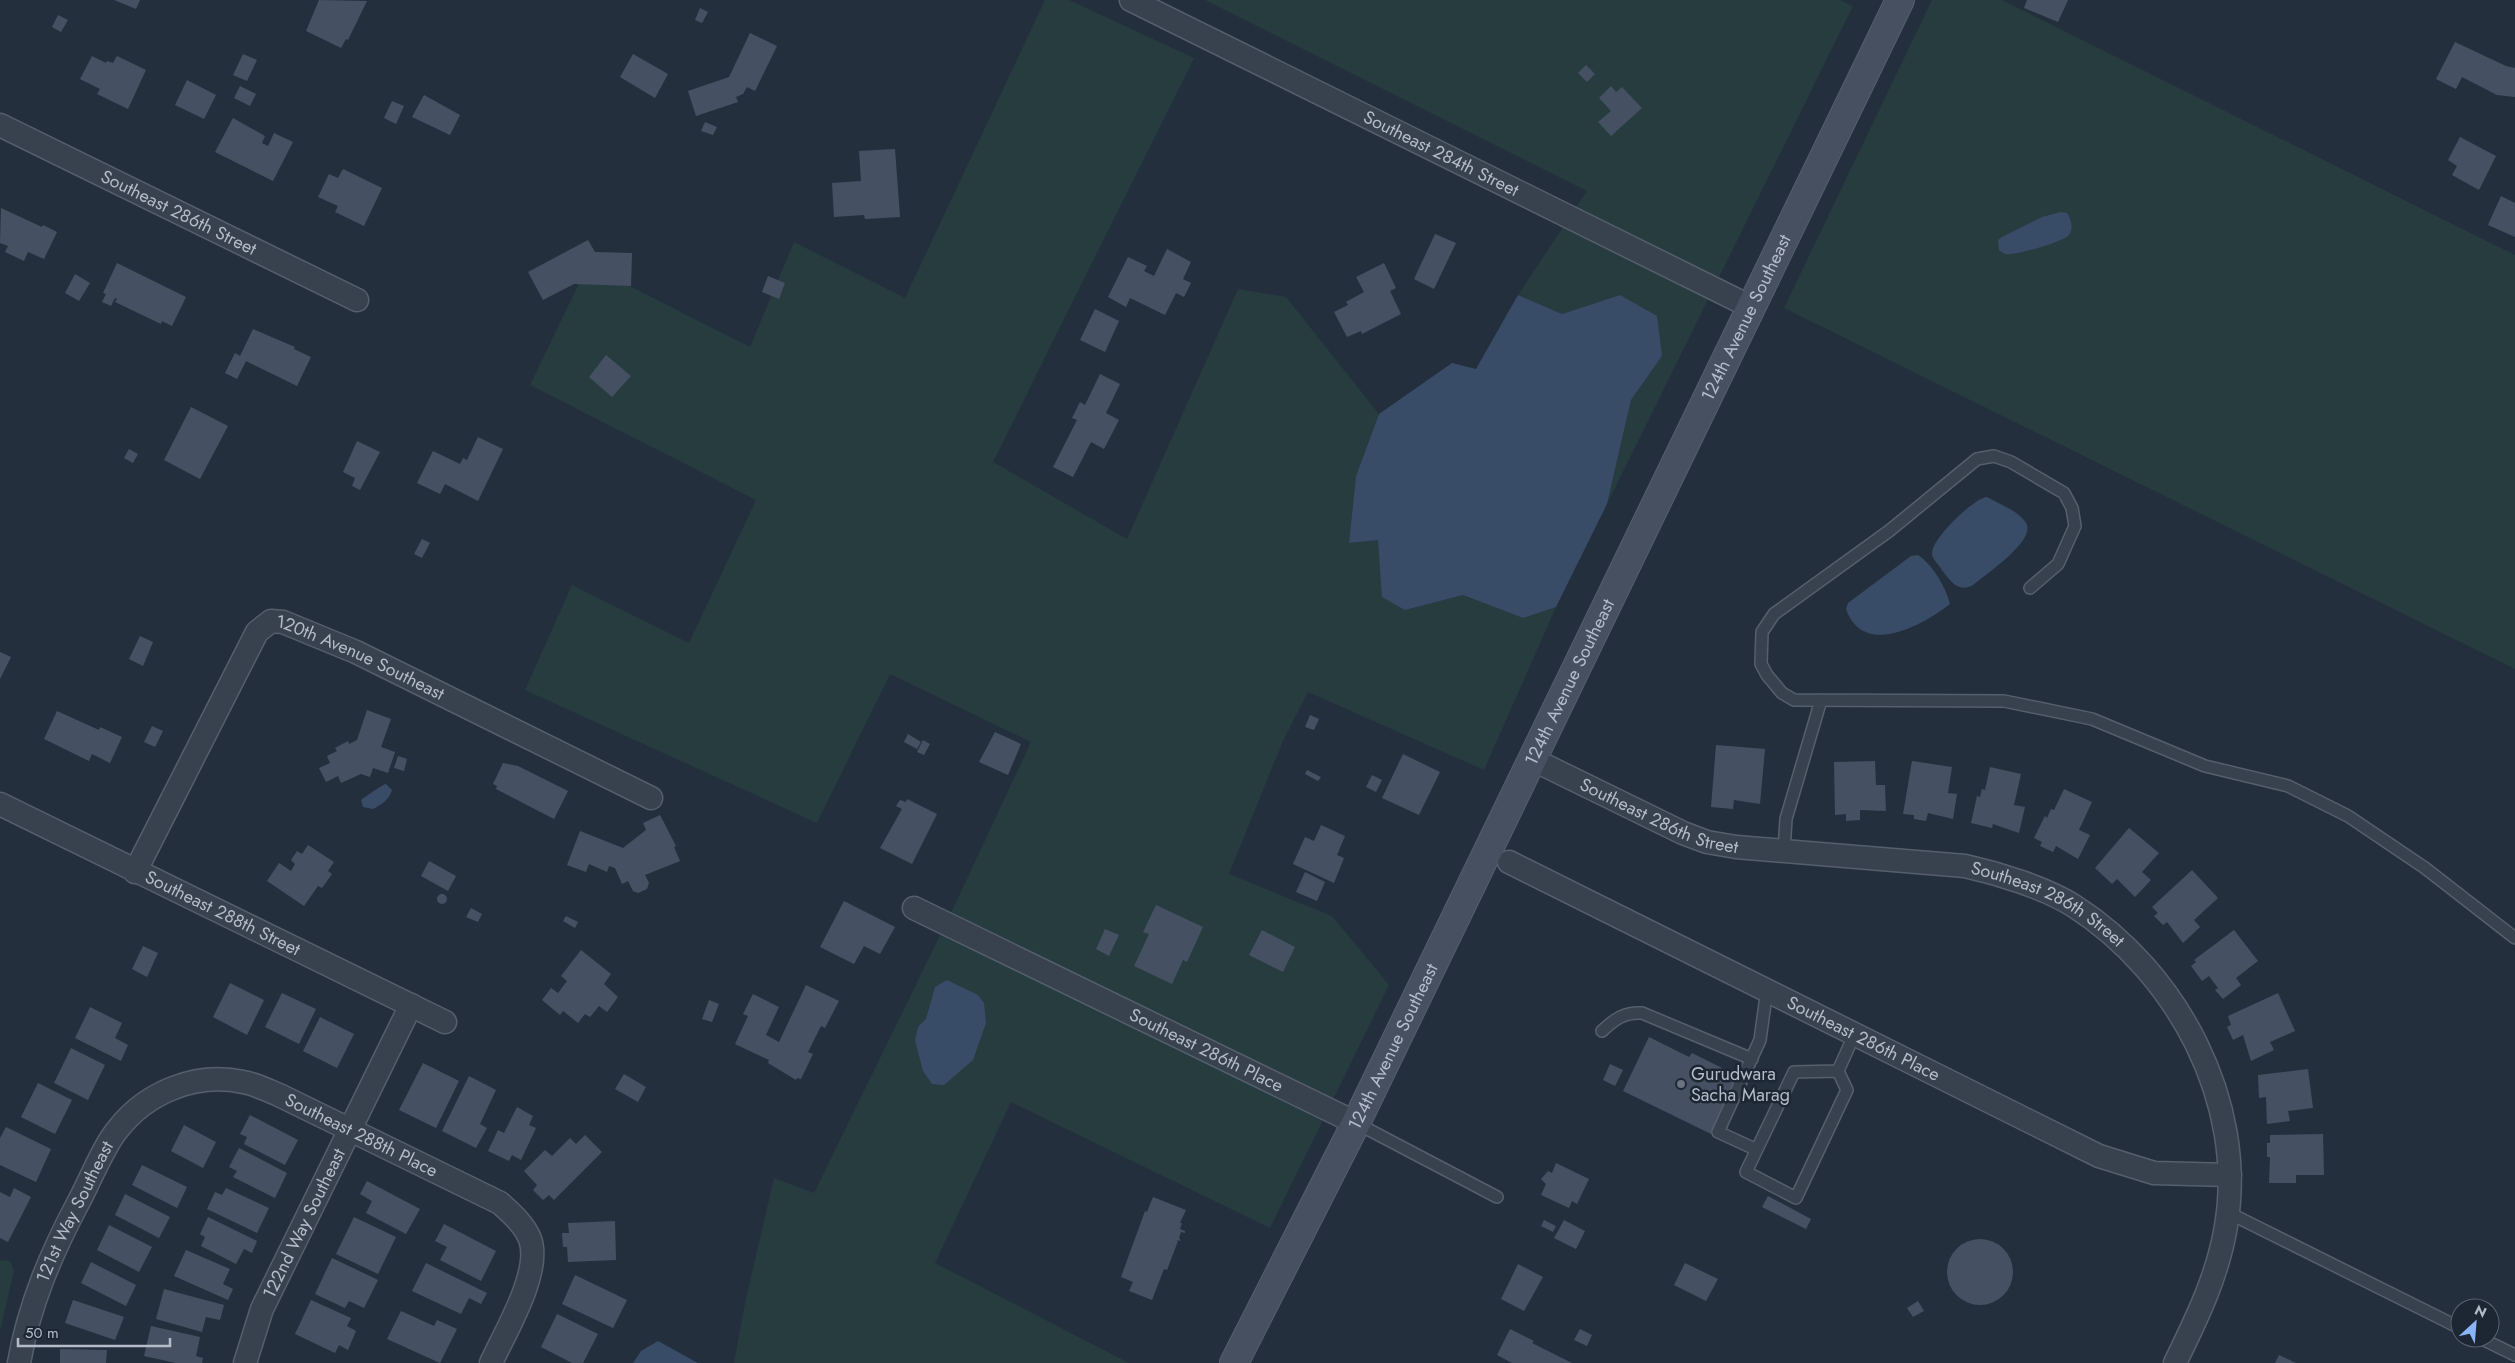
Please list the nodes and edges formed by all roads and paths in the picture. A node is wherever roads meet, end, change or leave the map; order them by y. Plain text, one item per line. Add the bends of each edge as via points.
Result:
1 (1131, 0) edge
2 (1900, 0) edge
3 (0, 125) edge
4 (357, 300) dead end
5 (1751, 308) junction
6 (2030, 588) dead end
7 (1821, 700) junction
8 (1532, 759) junction
9 (652, 798) dead end
10 (0, 804) edge
11 (1784, 850) junction
12 (1509, 862) dead end
13 (135, 872) junction
14 (914, 908) dead end
15 (2515, 938) edge
16 (1767, 989) junction
17 (411, 1005) junction
18 (445, 1022) dead end
19 (1602, 1031) dead end
20 (1855, 1033) junction
21 (1752, 1059) junction
22 (1838, 1070) junction
23 (172, 1087) joint
24 (1356, 1123) junction
25 (350, 1129) junction
26 (1755, 1149) junction
27 (2230, 1175) junction
28 (1497, 1197) dead end
29 (2227, 1212) junction
30 (2450, 1323) edge
31 (2500, 1348) edge
32 (2515, 1355) edge
33 (19, 1363) edge
34 (245, 1363) edge
35 (491, 1363) edge
36 (1234, 1363) edge
37 (2175, 1363) edge

1 - 5 street, Southeast 284th Street
2 - 5 street, 124th Avenue Southeast
3 - 4 street, Southeast 286th Street
5 - 8 street, 124th Avenue Southeast
6 - 7 lane via 2058,564 2075,526 2072,508 2064,493 2011,462 1994,456 1977,459 1888,531 1774,614 1762,632 1761,664 1767,676 1794,700
7 - 11 lane via 1786,819
7 - 15 lane via 2004,701 2092,719 2205,766 2288,786 2348,816 2425,868
8 - 11 street, Southeast 286th Street via 1708,842
8 - 24 street, 124th Avenue Southeast
9 - 13 street, 120th Avenue Southeast via 356,652 271,620 257,632
10 - 13 street, Southeast 288th Street
11 - 27 street, Southeast 286th Street via 1965,866 2002,874 2073,905 2115,937 2136,958 2171,1000 2192,1035 2222,1107
12 - 16 street, Southeast 286th Place
13 - 17 street, Southeast 288th Street
14 - 24 street, Southeast 286th Place
16 - 20 street, Southeast 286th Place
16 - 21 lane via 1760,1040
17 - 18 street, Southeast 288th Street
17 - 25 street, 122nd Way Southeast
19 - 21 lane via 1619,1016 1642,1013
20 - 22 lane
20 - 27 street, Southeast 286th Place via 2098,1156 2154,1173
21 - 26 lane via 1718,1132
22 - 26 lane via 1794,1072
22 - 26 lane via 1847,1090 1796,1198 1746,1172
23 - 25 street, Southeast 288th Place via 222,1079 244,1082
23 - 33 street, 121st Way Southeast via 140,1105 116,1130 54,1250 33,1301
24 - 28 lane, Southeast 286th Place
24 - 36 street, 124th Avenue Southeast
25 - 34 street, 122nd Way Southeast via 262,1309
25 - 35 street, Southeast 288th Place via 500,1203 517,1219 530,1239 533,1258 527,1284
27 - 29 street, Southeast 286th Street
29 - 30 lane
29 - 37 street, Southeast 286th Street via 2219,1262 2206,1299
31 - 32 lane

